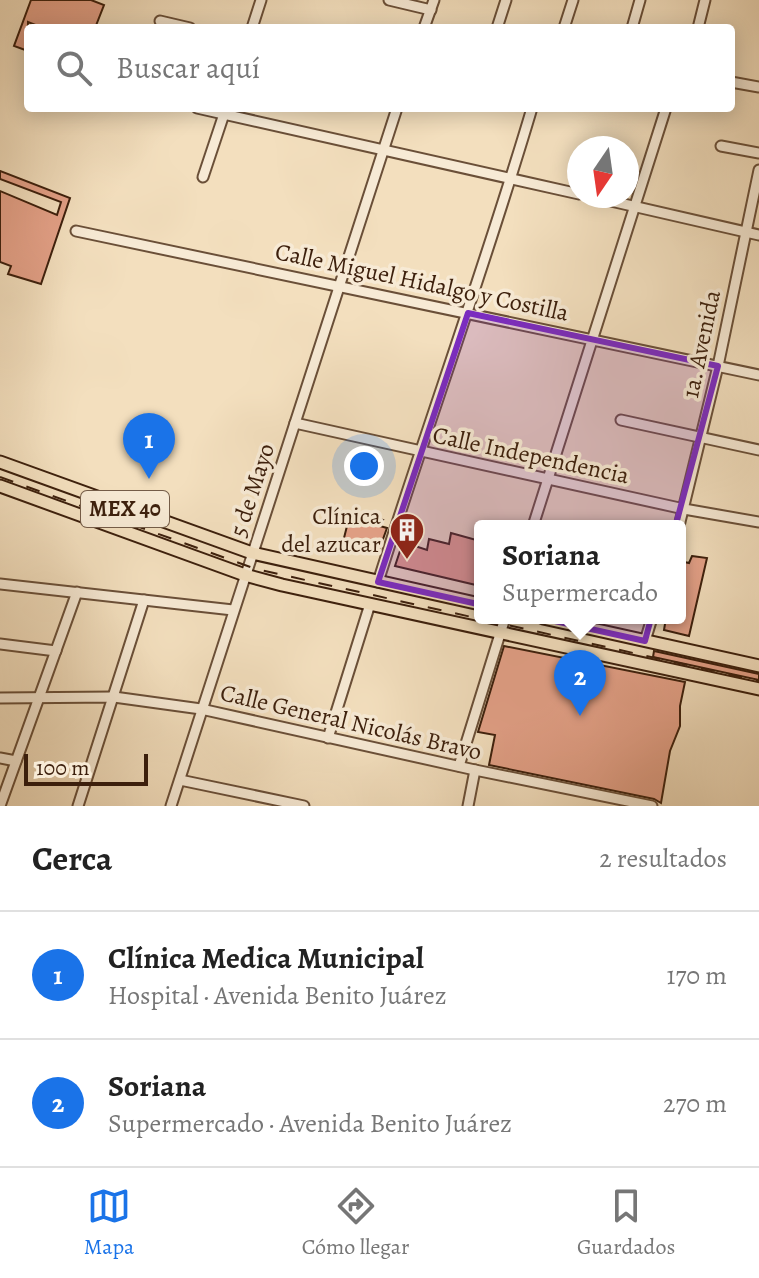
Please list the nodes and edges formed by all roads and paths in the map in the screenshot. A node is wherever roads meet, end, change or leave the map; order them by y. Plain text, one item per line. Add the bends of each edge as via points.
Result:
1 (261, 0) edge
2 (389, 0) edge
3 (506, 0) edge
4 (573, 0) edge
5 (640, 0) edge
6 (705, 0) edge
7 (432, 5) edge
8 (160, 21) dead end
9 (173, 24) edge
10 (253, 24) edge
11 (425, 24) edge
12 (498, 24) edge
13 (565, 24) edge
14 (633, 24) edge
15 (699, 24) edge
16 (735, 83) edge
17 (759, 87) edge
18 (225, 112) edge
19 (229, 112) edge
20 (396, 112) edge
21 (531, 112) edge
22 (665, 112) edge
23 (721, 146) dead end
24 (383, 151) junction
25 (759, 153) edge
26 (759, 171) edge
27 (203, 177) dead end
28 (511, 178) junction
29 (567, 191) edge
30 (639, 197) edge
31 (636, 208) edge
32 (639, 208) edge
33 (76, 231) dead end
34 (745, 232) junction
35 (759, 235) edge
36 (340, 285) junction
37 (468, 313) junction
38 (594, 339) junction
39 (718, 366) junction
40 (759, 375) edge
41 (621, 420) dead end
42 (295, 423) junction
43 (701, 437) junction
44 (759, 450) edge
45 (419, 451) junction
46 (0, 462) edge
47 (548, 480) junction
48 (0, 486) edge
49 (684, 509) junction
50 (149, 518) junction
51 (535, 520) edge
52 (681, 520) edge
53 (759, 522) edge
54 (143, 537) junction
55 (252, 553) junction
56 (245, 575) junction
57 (378, 582) junction
58 (0, 584) edge
59 (77, 592) junction
60 (144, 600) junction
61 (474, 603) edge
62 (370, 604) junction
63 (233, 610) junction
64 (503, 624) edge
65 (570, 624) edge
66 (650, 624) edge
67 (501, 632) junction
68 (645, 641) junction
69 (0, 644) edge
70 (56, 651) junction
71 (759, 666) edge
72 (759, 689) edge
73 (39, 697) junction
74 (114, 697) junction
75 (0, 698) edge
76 (201, 709) junction
77 (328, 738) junction
78 (0, 758) edge
79 (16, 761) junction
80 (459, 766) junction
81 (475, 770) junction
82 (180, 780) junction
83 (0, 806) edge
84 (78, 806) edge
85 (171, 806) edge
86 (304, 806) edge
87 (468, 806) edge
88 (652, 806) edge

1 - 10 street
2 - 7 street
3 - 12 street
4 - 13 street
5 - 14 street
6 - 15 street
7 - 11 street
8 - 9 street
16 - 17 street
18 - 27 street
19 - 24 street
20 - 24 street, 5 de Mayo
21 - 28 street
22 - 30 street
23 - 25 street
24 - 28 street
24 - 36 street, 5 de Mayo
26 - 34 street, 1a. Avenida
28 - 29 street
28 - 37 street
31 - 38 street
32 - 34 street
33 - 36 street, Calle Miguel Hidalgo y Costilla
34 - 35 street
34 - 39 street, 1a. Avenida
36 - 37 street, Calle Miguel Hidalgo y Costilla
36 - 42 street, 5 de Mayo
37 - 38 street, Calle Miguel Hidalgo y Costilla
37 - 45 street
38 - 39 street, Calle Miguel Hidalgo y Costilla
38 - 47 street
39 - 40 street, Calle Miguel Hidalgo y Costilla
39 - 43 street, 1a. Avenida
41 - 43 street
42 - 45 street, Calle Independencia
42 - 55 street, 5 de Mayo
43 - 44 street
43 - 49 street, 1a. Avenida
45 - 47 street, Calle Independencia
45 - 57 street
46 - 50 main road, MEX 40
47 - 49 street, Calle Independencia
47 - 51 street
48 - 54 main road, MEX 40
49 - 52 street, 1a. Avenida
49 - 53 street, Calle Independencia
50 - 54 main road
50 - 55 main road, MEX 40
54 - 56 main road, MEX 40
55 - 56 street, 5 de Mayo
55 - 57 main road, MEX 40
56 - 62 main road, MEX 40
56 - 63 street, 5 de Mayo
57 - 61 main road, MEX 40
58 - 59 street
59 - 60 street
59 - 70 street
60 - 63 street
60 - 74 street
62 - 67 main road, MEX 40
62 - 77 street
63 - 76 street, 5 de Mayo
64 - 67 street
65 - 68 main road
66 - 68 street
67 - 72 main road, MEX 40
67 - 80 street
68 - 71 main road
69 - 70 street
70 - 73 street
73 - 74 street, Calle General Nicolás Bravo
73 - 75 street, Calle General Nicolás Bravo
73 - 79 street
74 - 76 street, Calle General Nicolás Bravo
74 - 84 street
76 - 77 street, Calle General Nicolás Bravo
76 - 82 street, 5 de Mayo
77 - 80 street, Calle General Nicolás Bravo
78 - 79 street
79 - 83 street
80 - 81 street, Calle General Nicolás Bravo
81 - 87 street
81 - 88 street, Calle General Nicolás Bravo
82 - 85 street, 5 de Mayo
82 - 86 street

